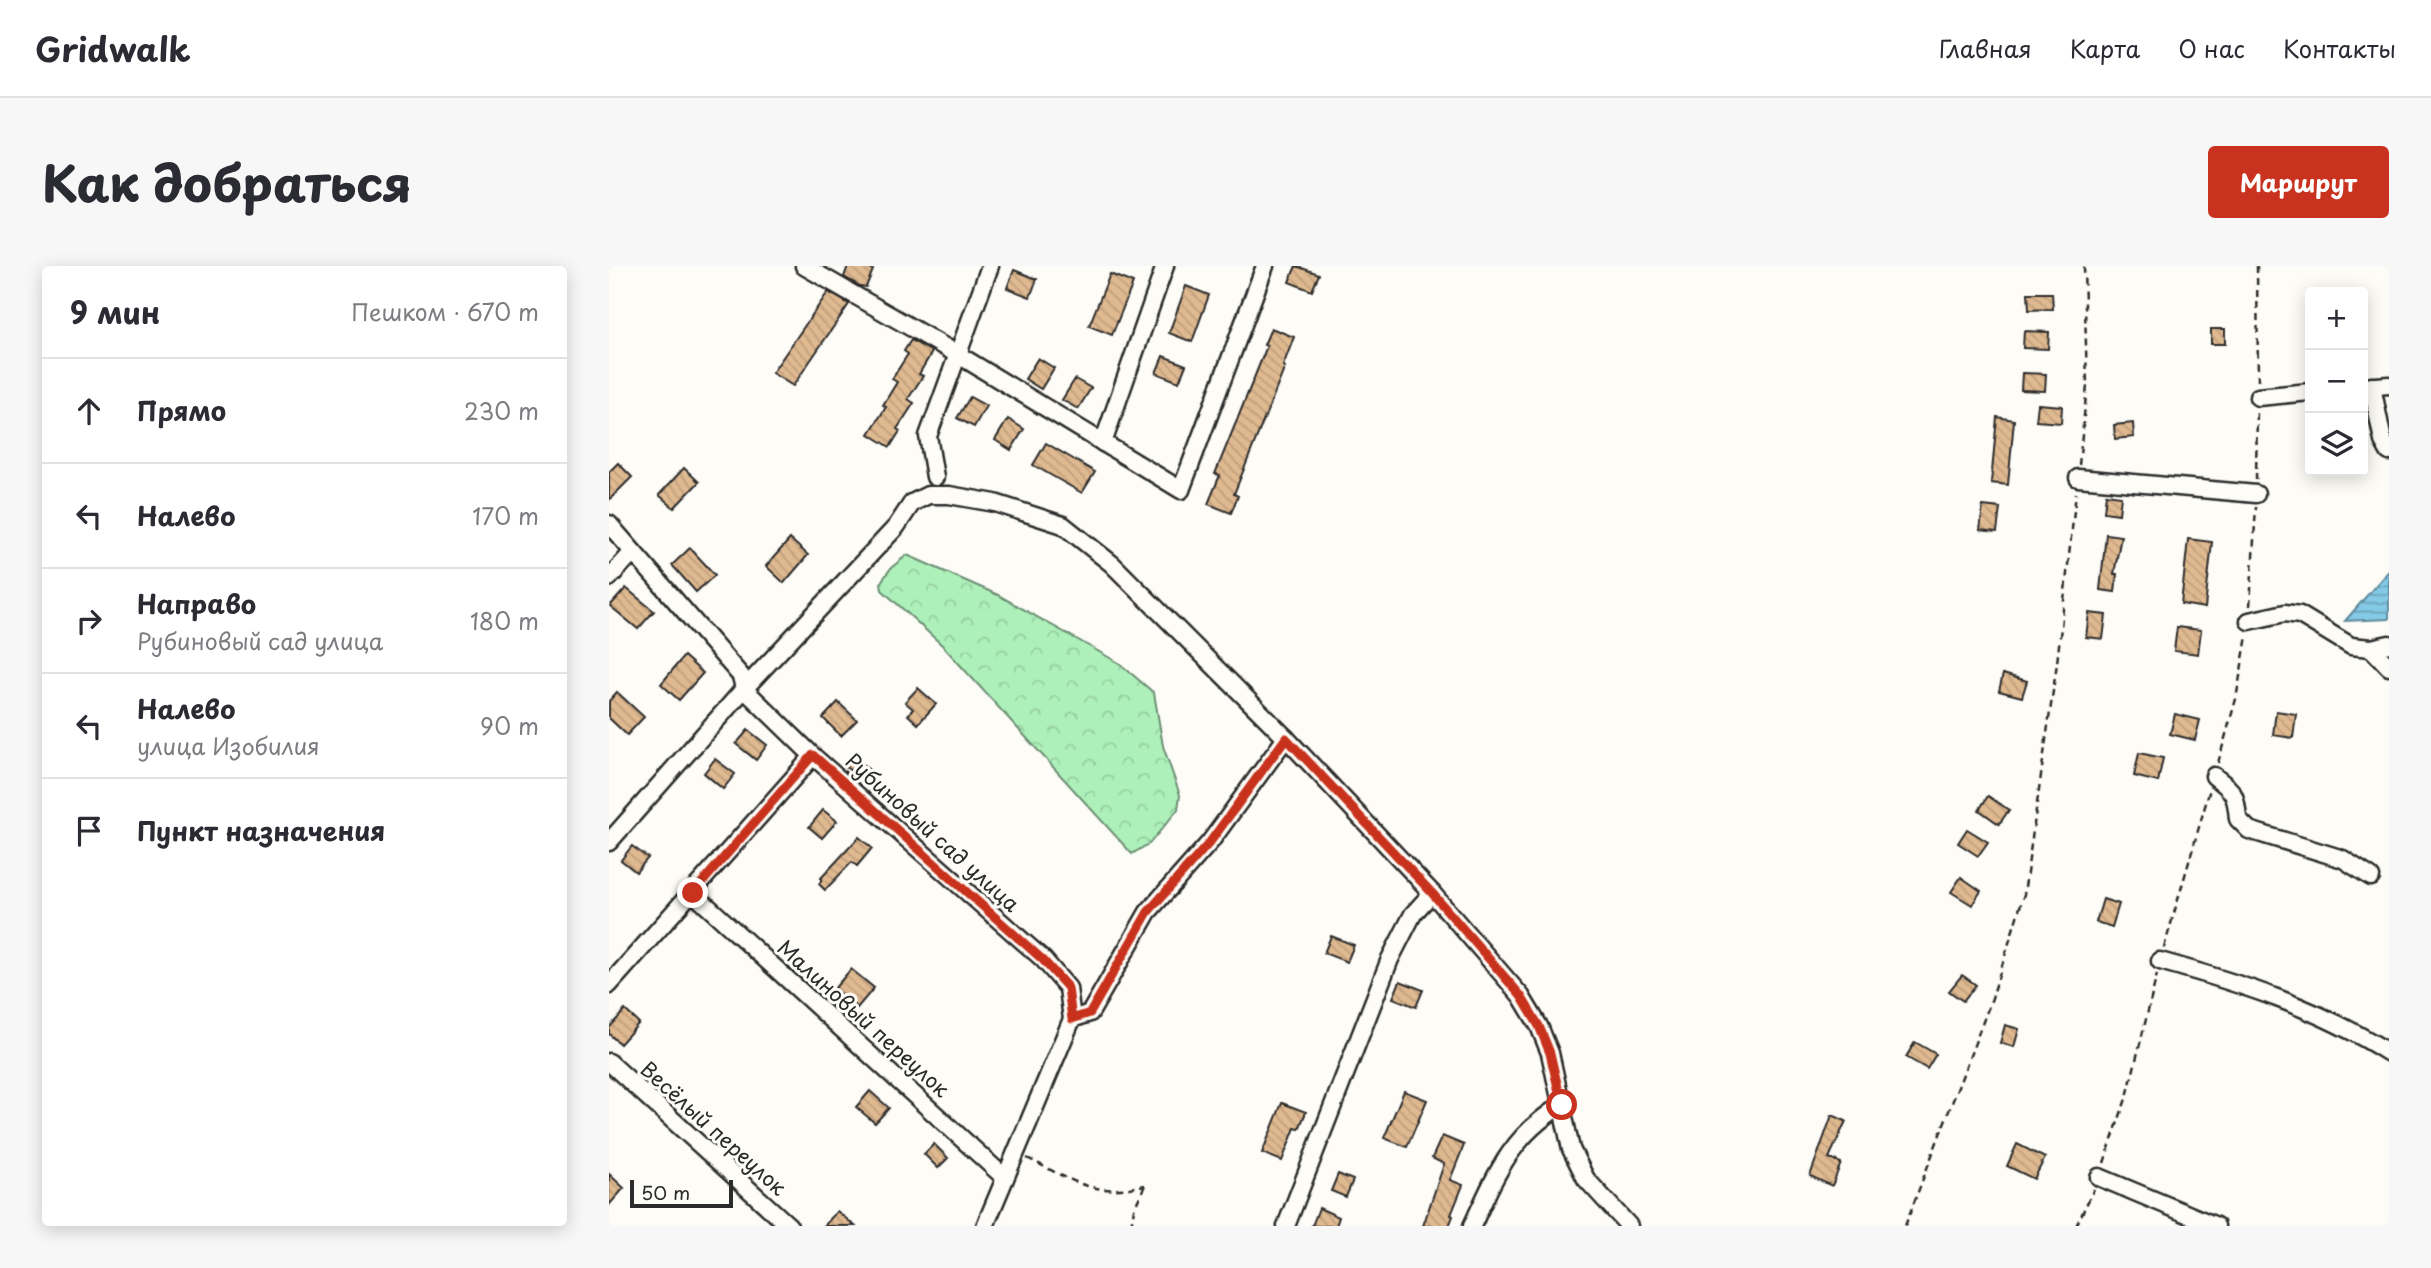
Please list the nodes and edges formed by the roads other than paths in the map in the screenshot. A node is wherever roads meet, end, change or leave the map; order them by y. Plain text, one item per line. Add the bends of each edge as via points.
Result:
1 (990, 266) edge
2 (1165, 266) edge
3 (1265, 266) edge
4 (812, 268) edge
5 (957, 354) junction
6 (2389, 385) edge
7 (2368, 386) edge
8 (2368, 389) edge
9 (2305, 392) edge
10 (2258, 397) road end
11 (1103, 443) junction
12 (2389, 452) edge
13 (935, 477) dead end
14 (2078, 478) road end
15 (2256, 494) road end
16 (609, 524) edge
17 (633, 552) junction
18 (609, 578) edge
19 (2249, 621) road end
20 (2389, 644) edge
21 (2371, 648) junction
22 (2389, 667) edge
23 (744, 689) junction
24 (1286, 738) junction
25 (813, 755) junction
26 (2214, 776) road end
27 (609, 842) edge
28 (2371, 877) dead end
29 (693, 893) junction
30 (1432, 893) junction
31 (2160, 961) road end
32 (609, 985) edge
33 (1072, 1019) junction
34 (2389, 1053) edge
35 (609, 1062) edge
36 (1562, 1105) junction
37 (2099, 1177) road end
38 (1005, 1178) junction
39 (789, 1226) edge
40 (985, 1226) edge
41 (1286, 1226) edge
42 (1472, 1226) edge
43 (1629, 1226) edge
44 (2215, 1226) edge

1 - 5 street
2 - 11 street
3 - 11 street via 1181,490
4 - 5 street
5 - 11 street
5 - 13 street via 928,436
6 - 7 street
8 - 12 street
9 - 10 street
14 - 15 street
16 - 17 street, Рубиновый сад улица
17 - 18 street
17 - 23 street, Рубиновый сад улица via 741,677
19 - 21 street via 2285,612 2300,615 2351,646
20 - 21 street
21 - 22 street
23 - 24 street via 896,527 912,503 928,495 949,495 995,503 1063,525 1112,564
23 - 25 street, Рубиновый сад улица
23 - 27 street
24 - 30 street
24 - 33 street via 1210,842 1148,912 1090,1013
25 - 29 street
25 - 33 street, Рубиновый сад улица via 1043,960 1068,988
26 - 28 street via 2232,789 2238,819 2249,830 2343,859
29 - 32 street
29 - 38 street, Малиновый переулок
30 - 36 street via 1521,996 1550,1053
30 - 41 street via 1413,914 1390,959
31 - 34 street via 2279,998
33 - 38 street
35 - 39 street, Весёлый переулок
36 - 42 street via 1528,1129 1506,1157
36 - 43 street via 1571,1149 1585,1180
37 - 44 street
38 - 40 street

